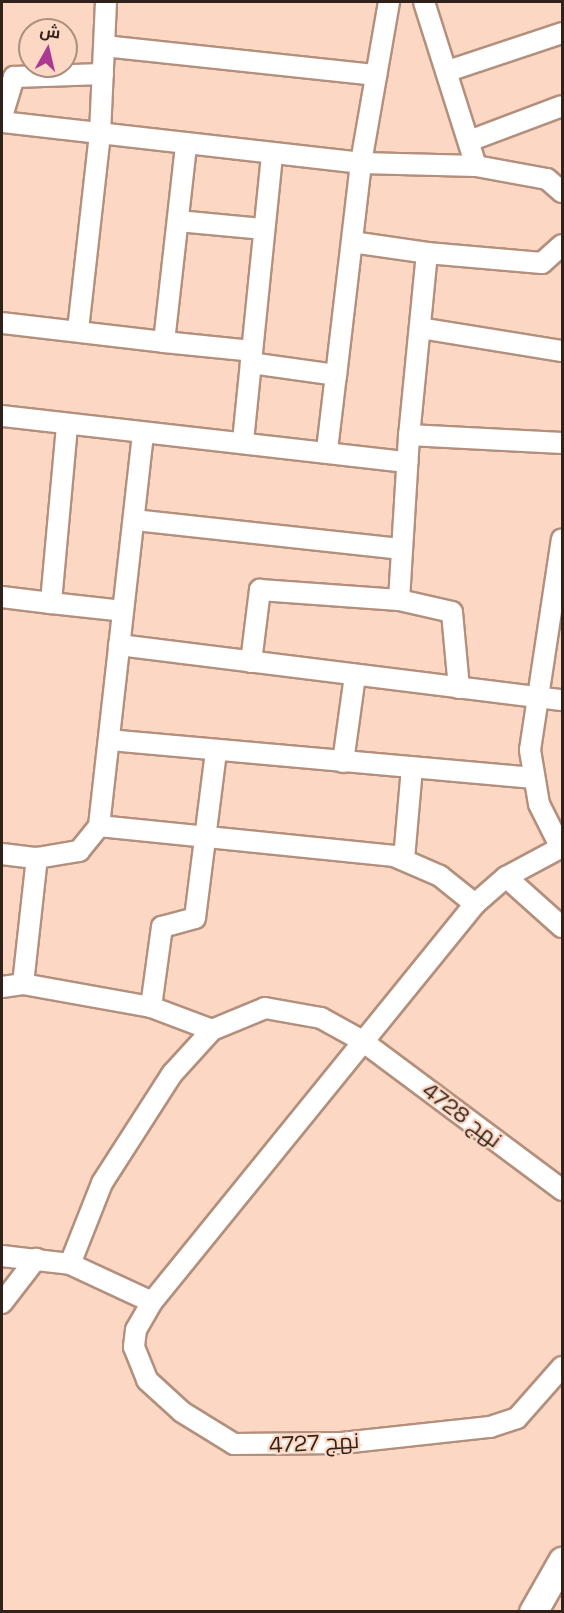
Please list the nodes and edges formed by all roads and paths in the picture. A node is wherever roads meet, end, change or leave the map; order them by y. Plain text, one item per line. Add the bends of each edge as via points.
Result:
1 (106, 2) edge
2 (389, 2) edge
3 (424, 2) edge
4 (562, 33) edge
5 (104, 46) junction
6 (448, 71) junction
7 (104, 74) junction
8 (376, 75) junction
9 (562, 106) edge
10 (2, 116) edge
11 (2, 122) edge
12 (100, 134) junction
13 (469, 141) junction
14 (186, 145) junction
15 (272, 154) junction
16 (361, 162) junction
17 (476, 166) junction
18 (562, 192) edge
19 (178, 221) junction
20 (262, 229) junction
21 (352, 242) junction
22 (562, 245) edge
23 (427, 253) junction
24 (2, 323) edge
25 (420, 328) junction
26 (78, 330) junction
27 (164, 342) junction
28 (562, 351) edge
29 (251, 357) junction
30 (336, 375) junction
31 (2, 416) edge
32 (68, 426) junction
33 (143, 435) junction
34 (409, 435) junction
35 (243, 441) junction
36 (562, 443) edge
37 (327, 450) junction
38 (407, 462) junction
39 (134, 520) junction
40 (562, 539) edge
41 (401, 549) junction
42 (2, 597) edge
43 (399, 600) junction
44 (51, 603) junction
45 (123, 610) junction
46 (119, 645) junction
47 (251, 662) junction
48 (355, 675) junction
49 (459, 688) junction
50 (535, 697) junction
51 (562, 700) edge
52 (109, 740) junction
53 (216, 751) junction
54 (343, 762) junction
55 (412, 767) junction
56 (532, 778) junction
57 (99, 826) junction
58 (205, 834) junction
59 (562, 847) edge
60 (2, 854) edge
61 (37, 858) junction
62 (404, 859) junction
63 (506, 877) junction
64 (475, 904) junction
65 (562, 927) edge
66 (23, 984) junction
67 (2, 987) edge
68 (152, 1007) junction
69 (213, 1030) junction
70 (361, 1040) junction
71 (562, 1190) edge
72 (2, 1256) edge
73 (36, 1259) junction
74 (70, 1264) junction
75 (152, 1302) junction
76 (2, 1303) edge
77 (562, 1367) edge
78 (562, 1561) edge
79 (533, 1611) edge

1 - 5 street
2 - 8 street
3 - 6 street
4 - 6 street
5 - 7 street
5 - 8 street
6 - 13 street
7 - 10 street via 14,77
7 - 12 street
8 - 16 street
9 - 13 street
11 - 12 street
12 - 14 street
12 - 26 street
13 - 17 street
14 - 15 street
14 - 19 street
15 - 16 street
15 - 20 street
16 - 17 street
16 - 21 street
17 - 18 street via 547,179
19 - 20 street
19 - 27 street
20 - 29 street
21 - 23 street
21 - 30 street
22 - 23 street via 542,263
23 - 25 street
24 - 26 street
25 - 28 street
25 - 34 street
26 - 27 street
27 - 29 street
29 - 30 street
29 - 35 street
30 - 37 street
31 - 32 street
32 - 33 street
32 - 44 street
33 - 35 street
33 - 39 street
34 - 36 street
34 - 38 street
35 - 37 street
37 - 38 street
38 - 41 street
39 - 41 street
39 - 45 street
40 - 50 street
41 - 43 street
42 - 44 street
43 - 47 street via 260,590
43 - 49 street via 452,612
44 - 45 street
45 - 46 street
46 - 47 street
46 - 52 street
47 - 48 street
48 - 49 street
48 - 54 street
49 - 50 street
50 - 51 street
50 - 56 street
52 - 53 street
52 - 57 street
53 - 54 street
53 - 58 street
54 - 55 street
55 - 56 street
55 - 62 street
56 - 59 street
57 - 58 street
57 - 61 street via 80,850
58 - 62 street
58 - 68 street via 195,918 162,927
59 - 63 street, نهج 4727
60 - 61 street
61 - 66 street
62 - 64 street via 441,876
63 - 64 street, نهج 4727
63 - 65 street
64 - 70 street, نهج 4727
66 - 67 street
66 - 68 street
68 - 69 street
69 - 70 street, نهج 4728 via 249,1011 283,1009 321,1018
69 - 74 street, نهج 4728 via 172,1074 112,1164
70 - 71 street, نهج 4728
70 - 75 street, نهج 4727
72 - 73 street
73 - 74 street
73 - 76 street
74 - 75 street
75 - 77 street, نهج 4727 via 136,1330 134,1347 147,1380 182,1412 234,1444 342,1443 490,1427 517,1418
78 - 79 main road

